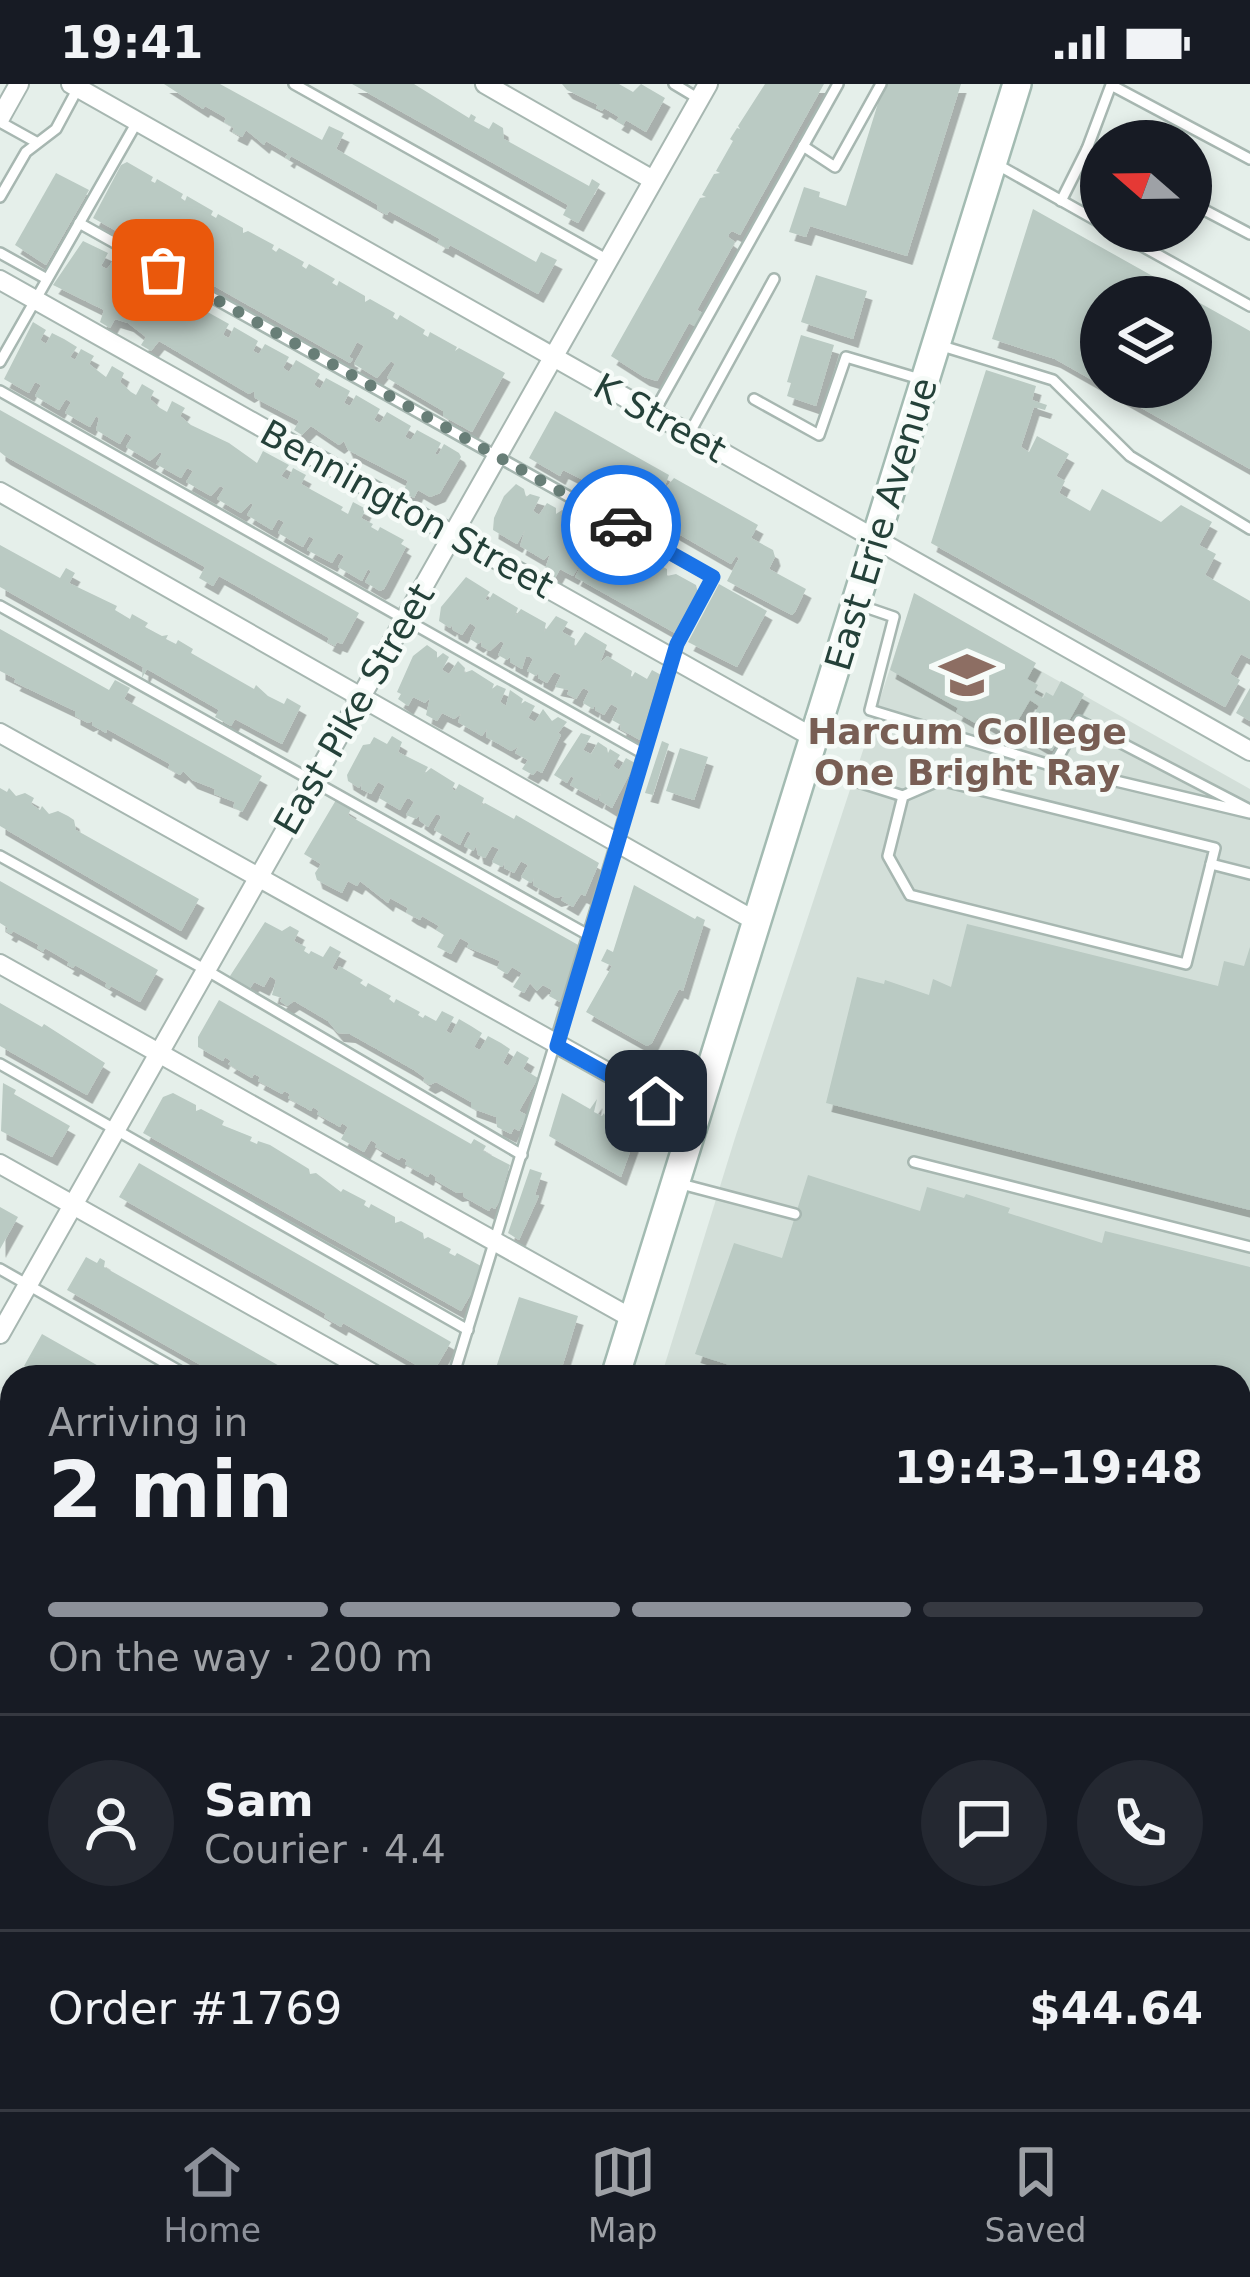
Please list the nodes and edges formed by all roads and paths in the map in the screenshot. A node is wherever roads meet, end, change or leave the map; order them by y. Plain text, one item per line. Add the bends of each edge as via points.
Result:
1 (19, 84) edge
2 (294, 84) edge
3 (485, 84) edge
4 (674, 84) edge
5 (838, 84) edge
6 (881, 84) edge
7 (1018, 84) edge
8 (75, 86) edge
9 (703, 91) edge
10 (0, 120) edge
11 (1098, 120) edge
12 (1177, 120) edge
13 (137, 121) junction
14 (1212, 139) edge
15 (36, 142) junction
16 (803, 146) junction
17 (1250, 159) edge
18 (1080, 162) edge
19 (993, 164) junction
20 (653, 180) junction
21 (0, 197) edge
22 (1060, 201) junction
23 (1080, 212) edge
24 (1212, 214) edge
25 (79, 223) junction
26 (1250, 234) edge
27 (1152, 252) edge
28 (0, 253) edge
29 (608, 260) junction
30 (47, 279) junction
31 (774, 279) dead end
32 (0, 280) edge
33 (36, 300) junction
34 (1250, 307) edge
35 (937, 345) junction
36 (553, 358) junction
37 (0, 362) edge
38 (925, 381) junction
39 (0, 391) edge
40 (754, 399) dead end
41 (653, 414) junction
42 (689, 434) junction
43 (497, 456) junction
44 (0, 492) edge
45 (1250, 529) edge
46 (453, 534) junction
47 (877, 538) junction
48 (856, 604) junction
49 (0, 606) edge
50 (405, 619) junction
51 (673, 658) junction
52 (362, 695) junction
53 (0, 733) edge
54 (1250, 751) edge
55 (810, 752) junction
56 (644, 754) junction
57 (1053, 766) junction
58 (313, 781) junction
59 (903, 796) junction
60 (1250, 811) edge
61 (618, 842) junction
62 (0, 856) edge
63 (1211, 864) junction
64 (1250, 874) edge
65 (257, 879) junction
66 (757, 922) junction
67 (590, 936) junction
68 (0, 964) edge
69 (206, 970) junction
70 (557, 1046) junction
71 (159, 1053) junction
72 (0, 1064) edge
73 (694, 1121) junction
74 (116, 1130) junction
75 (522, 1155) junction
76 (914, 1162) dead end
77 (0, 1164) edge
78 (676, 1183) junction
79 (73, 1204) junction
80 (795, 1214) dead end
81 (495, 1242) junction
82 (1250, 1247) edge
83 (0, 1269) edge
84 (28, 1285) junction
85 (633, 1319) junction
86 (468, 1330) junction
87 (0, 1334) edge
88 (169, 1365) edge
89 (358, 1365) edge
90 (457, 1365) edge
91 (620, 1365) edge

1 - 10 street
2 - 29 lane
3 - 20 street
4 - 9 lane
5 - 16 lane
6 - 16 lane via 836,167
7 - 19 main road, East Erie Avenue
8 - 13 street, K Street
8 - 15 lane via 56,129
9 - 20 street, East Pike Street
10 - 15 lane
11 - 12 lane via 1112,85
13 - 25 lane
13 - 36 street, K Street
14 - 17 lane
15 - 21 lane
16 - 41 lane
18 - 22 lane
19 - 22 lane
19 - 35 main road, East Erie Avenue
20 - 29 street, East Pike Street
22 - 23 lane
24 - 26 lane
25 - 30 lane
25 - 43 lane
27 - 34 lane
28 - 30 lane
29 - 36 street, East Pike Street
30 - 33 lane
31 - 42 lane
32 - 33 street, Bennington Street
33 - 37 lane
33 - 46 street, Bennington Street
35 - 38 main road, East Erie Avenue
35 - 45 lane via 1053,380 1130,456
36 - 41 street, K Street
36 - 43 street, East Pike Street
38 - 40 lane via 846,358 819,435
38 - 47 main road, East Erie Avenue
39 - 50 lane
41 - 42 street, K Street
42 - 47 street, K Street
43 - 46 street, East Pike Street
43 - 51 lane via 713,577
44 - 52 street
46 - 50 street, East Pike Street
46 - 51 street, Bennington Street
47 - 48 main road, East Erie Avenue
47 - 54 street, K Street
48 - 55 main road, East Erie Avenue
48 - 57 lane via 894,617 870,710
49 - 58 lane
50 - 52 street, East Pike Street
50 - 56 lane
51 - 55 street, Bennington Street
51 - 56 lane
52 - 58 street, East Pike Street
52 - 61 street
53 - 65 street
55 - 59 lane
55 - 66 main road, East Erie Avenue
56 - 61 lane
57 - 60 lane
57 - 60 lane via 1079,722
58 - 65 street, East Pike Street
58 - 67 lane
59 - 63 lane via 940,780 1215,848
59 - 63 lane via 888,856 910,895 1186,964
61 - 66 street
61 - 67 lane
62 - 69 lane
63 - 64 lane
65 - 69 street, East Pike Street
65 - 70 street
66 - 73 main road, East Erie Avenue
67 - 70 lane
68 - 71 street
69 - 71 street, East Pike Street
69 - 75 lane
70 - 73 street
70 - 75 lane
71 - 74 street, East Pike Street
71 - 81 street
72 - 74 lane
73 - 78 main road, East Erie Avenue
74 - 79 street, East Pike Street
74 - 86 lane
75 - 81 lane
76 - 82 lane
77 - 79 street
78 - 80 lane
78 - 85 main road, East Erie Avenue
79 - 84 street, East Pike Street
79 - 89 street
81 - 85 street
81 - 86 lane
83 - 84 lane
84 - 87 street, East Pike Street
84 - 88 lane
85 - 91 main road, East Erie Avenue
86 - 90 lane

